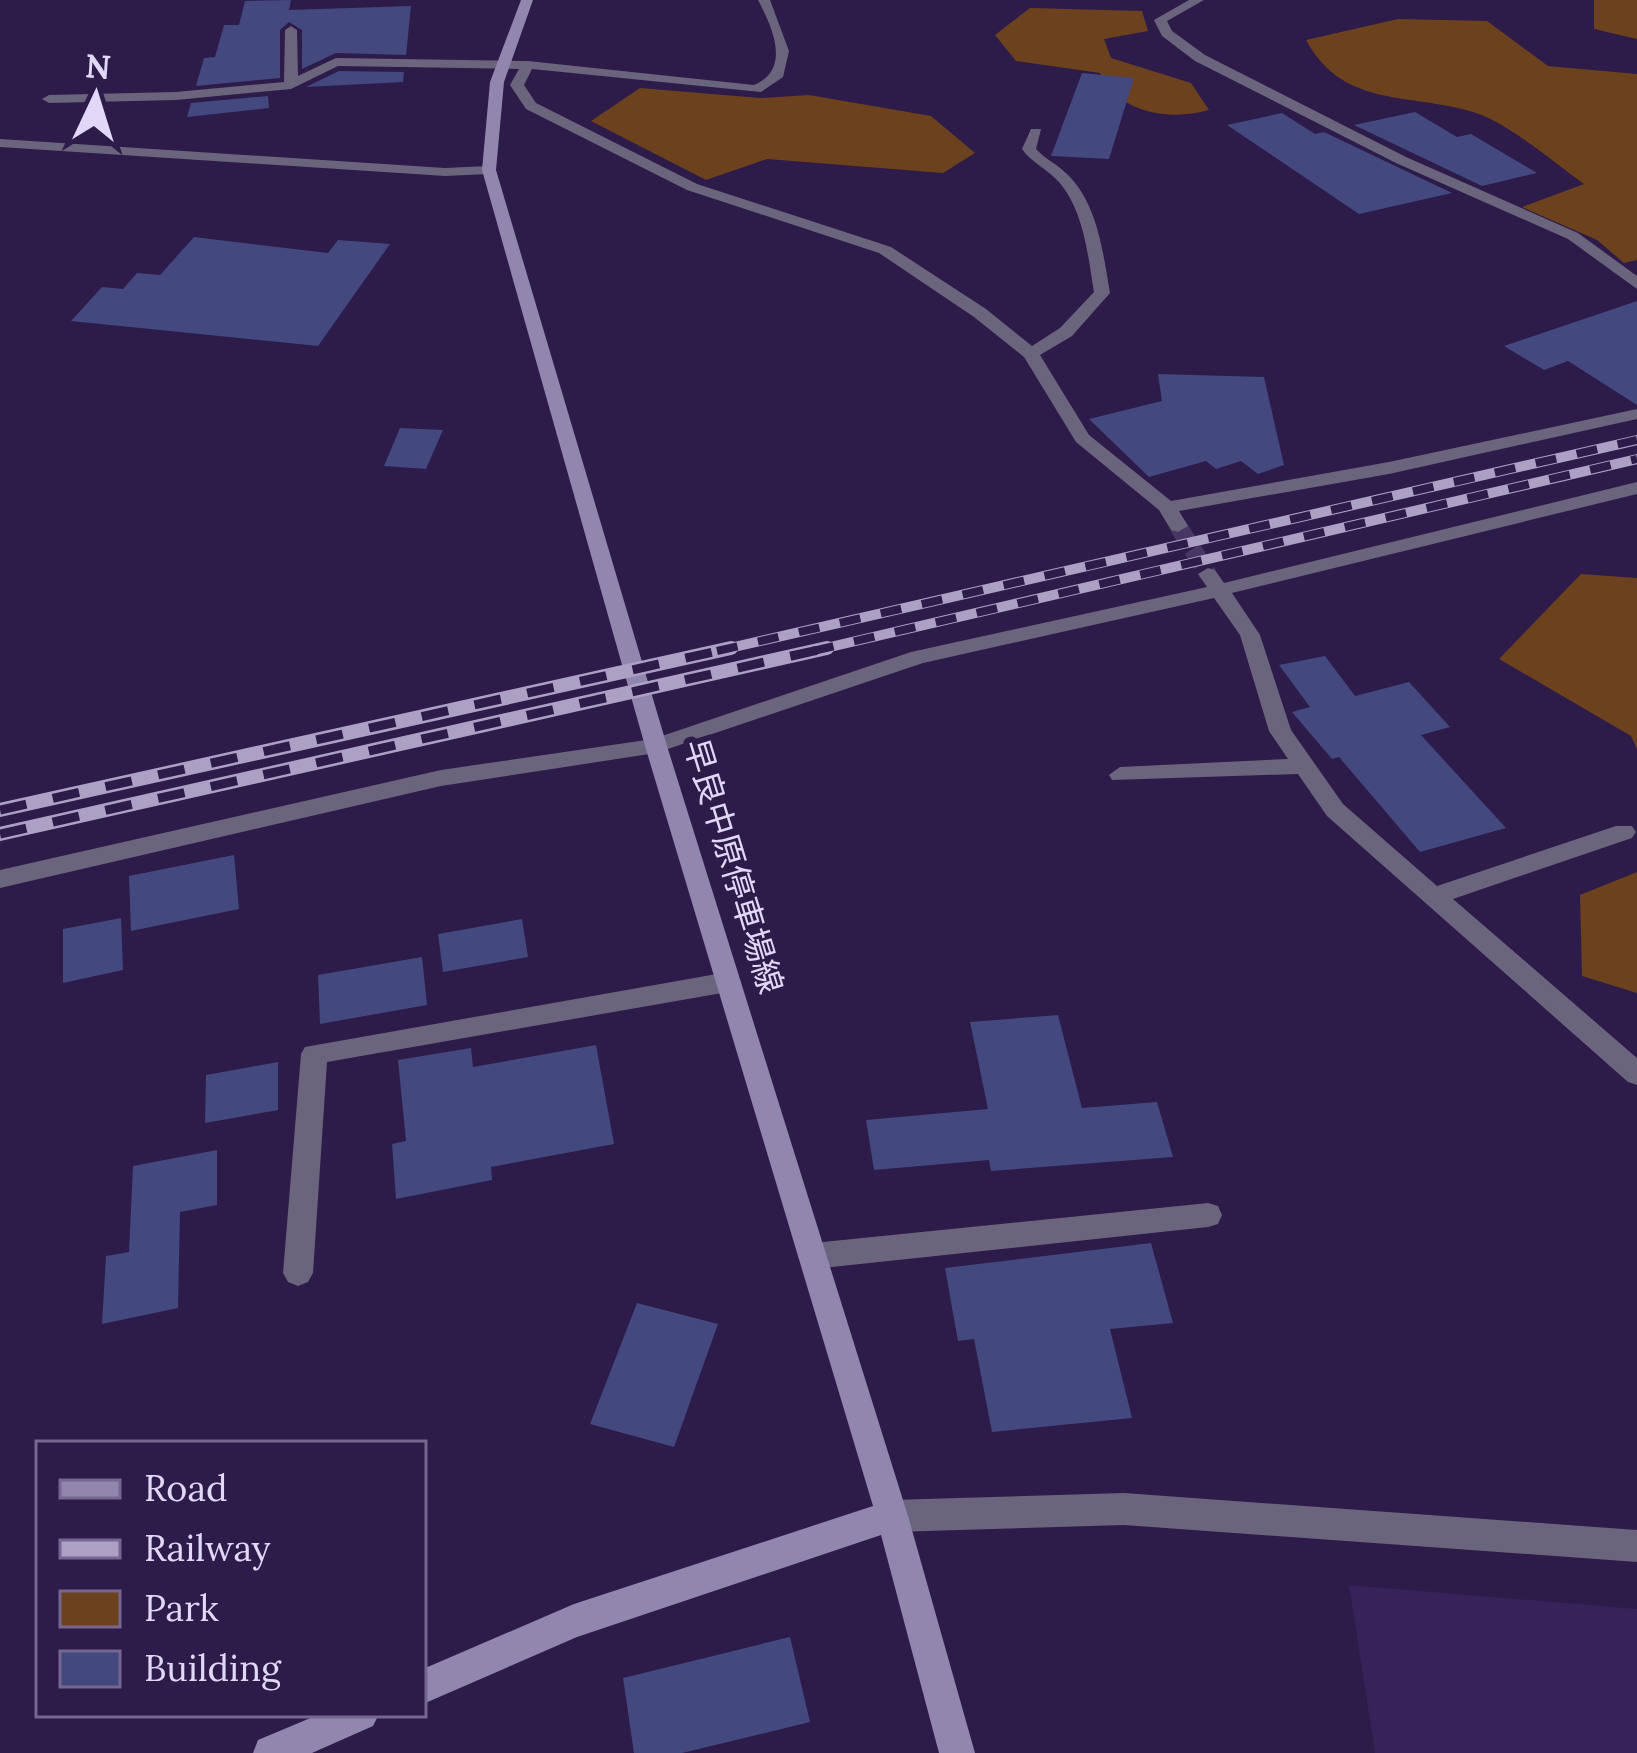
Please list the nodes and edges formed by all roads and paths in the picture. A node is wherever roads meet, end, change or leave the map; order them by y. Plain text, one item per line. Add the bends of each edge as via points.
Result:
1 (527, 0) edge
2 (764, 0) edge
3 (1198, 0) edge
4 (290, 30) dead end
5 (498, 64) junction
6 (528, 65) junction
7 (291, 85) junction
8 (50, 99) dead end
9 (1036, 132) dead end
10 (0, 142) edge
11 (489, 170) junction
12 (1637, 284) edge
13 (1031, 354) junction
14 (1637, 414) edge
15 (1637, 488) edge
16 (1215, 582) junction
17 (656, 746) junction
18 (1302, 766) junction
19 (1120, 775) dead end
20 (1624, 832) dead end
21 (0, 879) edge
22 (1434, 896) junction
23 (728, 982) junction
24 (1637, 1074) edge
25 (1208, 1215) dead end
26 (813, 1256) junction
27 (298, 1273) dead end
28 (892, 1516) junction
29 (1637, 1546) edge
30 (426, 1686) edge
31 (354, 1717) edge
32 (271, 1753) edge
33 (957, 1753) edge

1 - 5 main road, 早良中原停車場線
2 - 6 street via 783,39 782,75 773,85 734,88
3 - 12 street via 1160,20 1200,58 1574,236
4 - 7 street
5 - 6 street
5 - 7 street via 336,62
5 - 11 main road, 早良中原停車場線
6 - 13 street via 518,85 531,106 692,187 885,250
7 - 8 street
9 - 13 street via 1029,148 1038,163 1078,197 1102,293 1066,332
10 - 11 street
11 - 17 main road, 早良中原停車場線
13 - 14 street via 1082,438 1172,516
15 - 16 street
16 - 17 street via 918,657
16 - 18 street via 1250,635 1280,731
17 - 21 street via 441,778
17 - 23 main road, 早良中原停車場線
18 - 19 street
18 - 22 street via 1335,810
20 - 22 street
22 - 24 street
23 - 26 main road, 早良中原停車場線
23 - 27 street via 314,1054
25 - 26 street
26 - 28 main road, 早良中原停車場線
28 - 29 street via 1124,1509
28 - 30 main road via 574,1621
28 - 33 main road, 早良中原停車場線
31 - 32 main road

